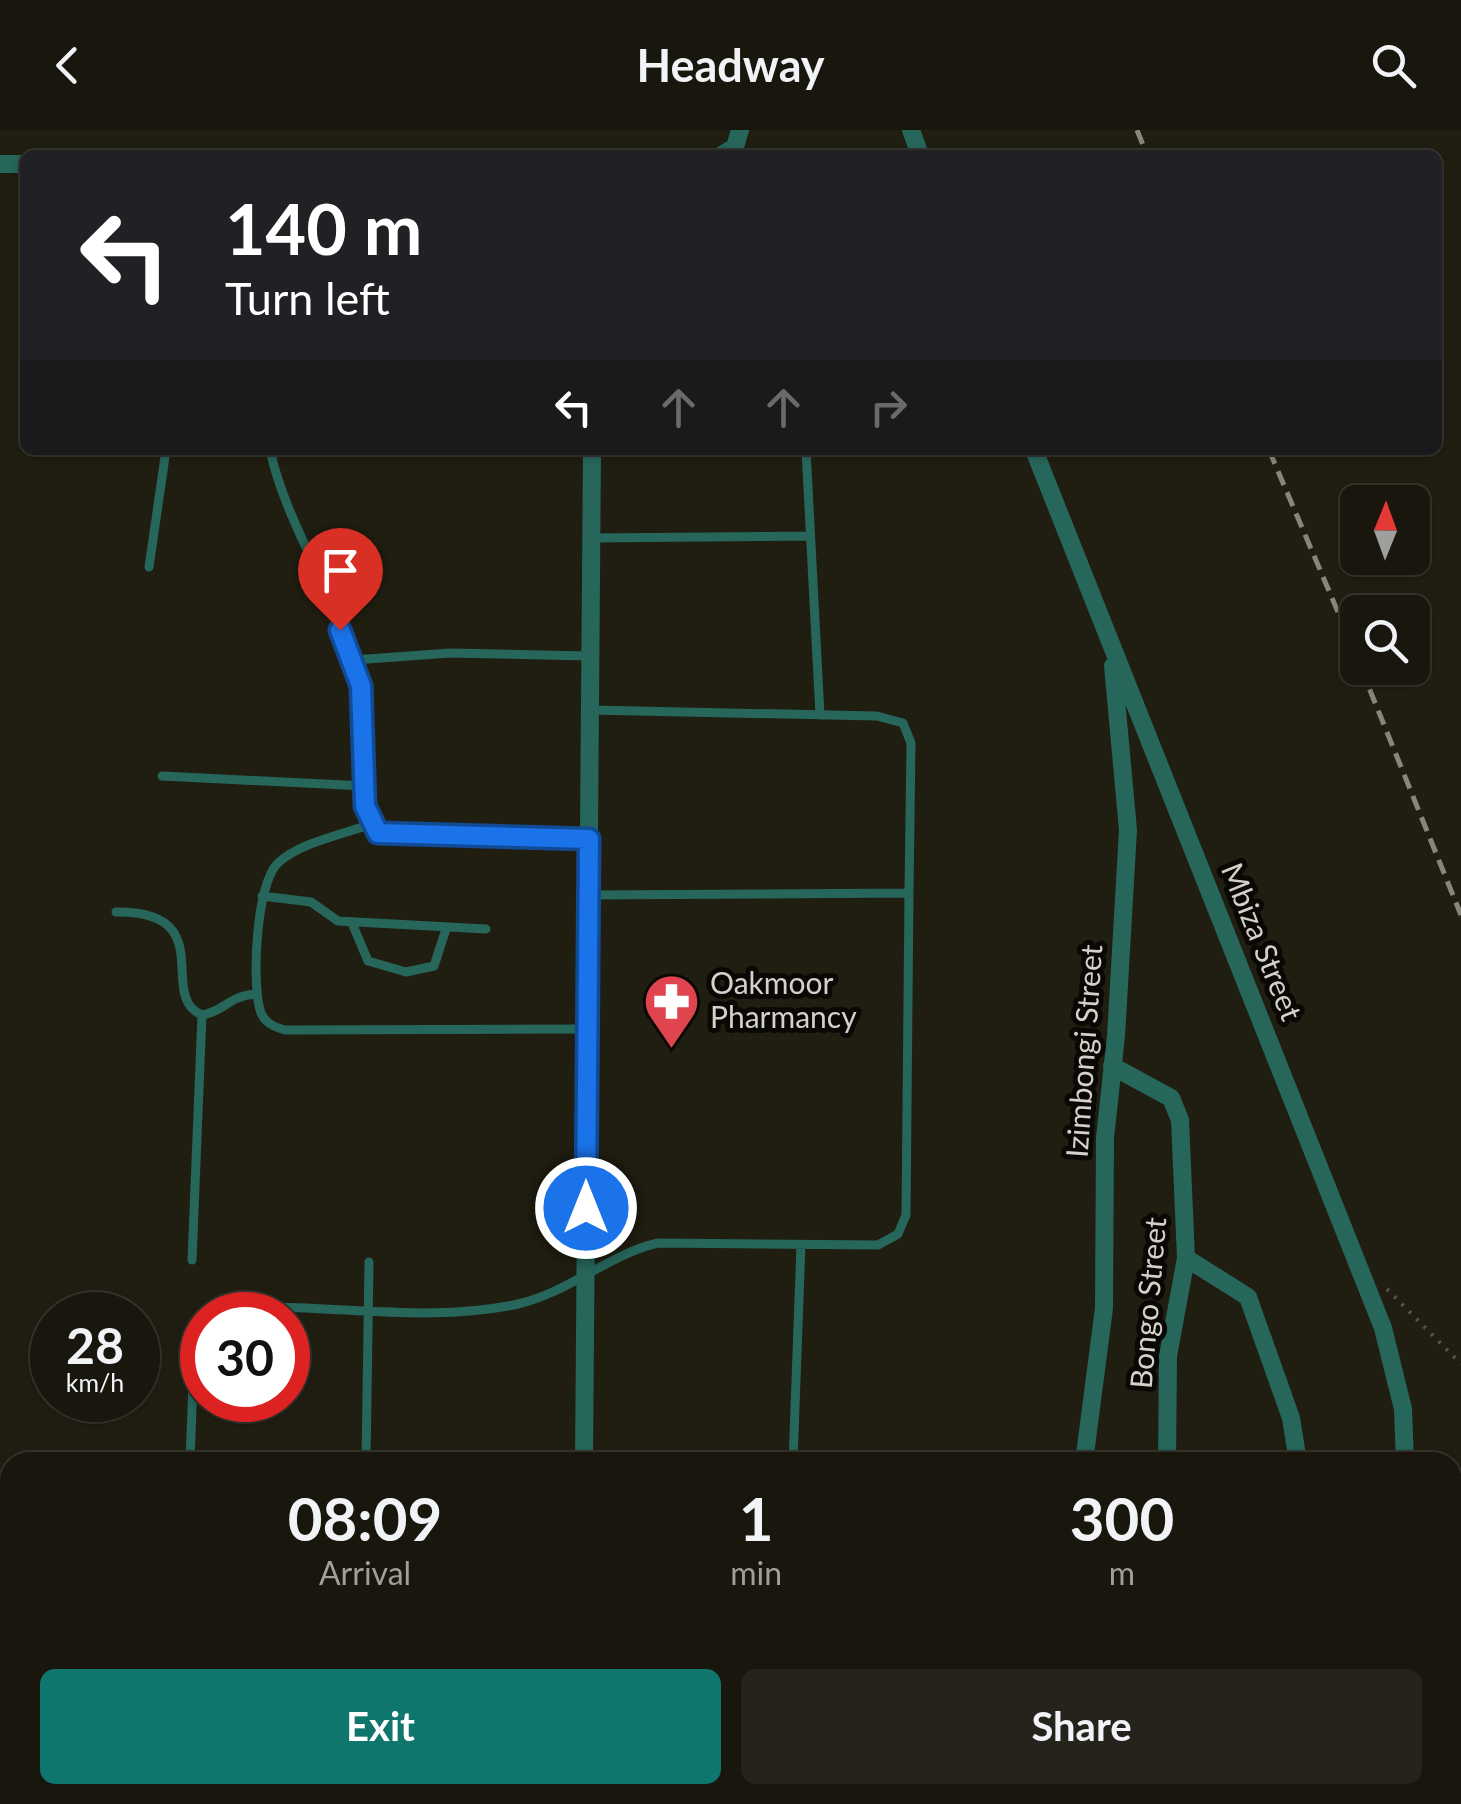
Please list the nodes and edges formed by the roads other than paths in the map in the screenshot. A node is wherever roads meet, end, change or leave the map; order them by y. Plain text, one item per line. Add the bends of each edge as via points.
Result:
1 (165, 455) edge
2 (271, 455) edge
3 (592, 455) edge
4 (806, 455) edge
5 (1036, 455) edge
6 (808, 536) junction
7 (591, 538) junction
8 (149, 567) dead end
9 (1110, 642) junction
10 (590, 656) junction
11 (354, 660) junction
12 (590, 710) junction
13 (820, 715) junction
14 (162, 776) dead end
15 (365, 786) junction
16 (371, 824) junction
17 (589, 839) junction
18 (910, 893) junction
19 (588, 895) junction
20 (262, 896) junction
21 (116, 912) dead end
22 (352, 922) junction
23 (446, 928) junction
24 (486, 929) dead end
25 (257, 994) junction
26 (202, 1015) junction
27 (587, 1029) junction
28 (1112, 1066) junction
29 (800, 1244) junction
30 (1186, 1258) junction
31 (192, 1260) dead end
32 (369, 1262) dead end
33 (586, 1279) junction
34 (370, 1312) junction
35 (190, 1452) edge
36 (366, 1452) edge
37 (584, 1452) edge
38 (793, 1452) edge
39 (1085, 1452) edge
40 (1167, 1452) edge
41 (1296, 1452) edge
42 (1405, 1452) edge

1 - 8 lane
2 - 11 lane
3 - 7 street
4 - 6 lane
5 - 9 street, Mbiza Street
6 - 7 lane
6 - 13 lane
7 - 10 street
9 - 28 street, Izimbongi Street via 1128,830
9 - 42 street, Mbiza Street via 1383,1328 1403,1408
10 - 11 lane via 450,652
10 - 12 street
11 - 15 lane via 364,710
12 - 13 lane
12 - 17 street
13 - 18 lane via 877,716 907,727
14 - 15 lane
15 - 16 lane
16 - 17 lane via 388,835
16 - 20 lane via 277,864
17 - 19 street
18 - 19 lane
18 - 29 lane via 902,1227 878,1245
19 - 27 street
20 - 22 lane via 311,902 328,918
20 - 25 lane
21 - 26 lane via 153,916 172,929 187,998
22 - 23 lane
22 - 23 lane via 368,961 406,972 434,966
23 - 24 lane
25 - 26 lane via 231,998
25 - 27 lane via 262,1017 285,1030
26 - 31 lane
27 - 33 street
28 - 30 street, Bongo Street via 1176,1105
28 - 39 street, Izimbongi Street via 1104,1308
29 - 33 lane via 658,1243
29 - 38 lane
30 - 40 street, Bongo Street via 1168,1356
30 - 41 street via 1248,1297
32 - 34 lane
33 - 34 lane via 515,1304
33 - 37 street
34 - 35 lane via 206,1312 195,1328
34 - 36 lane

